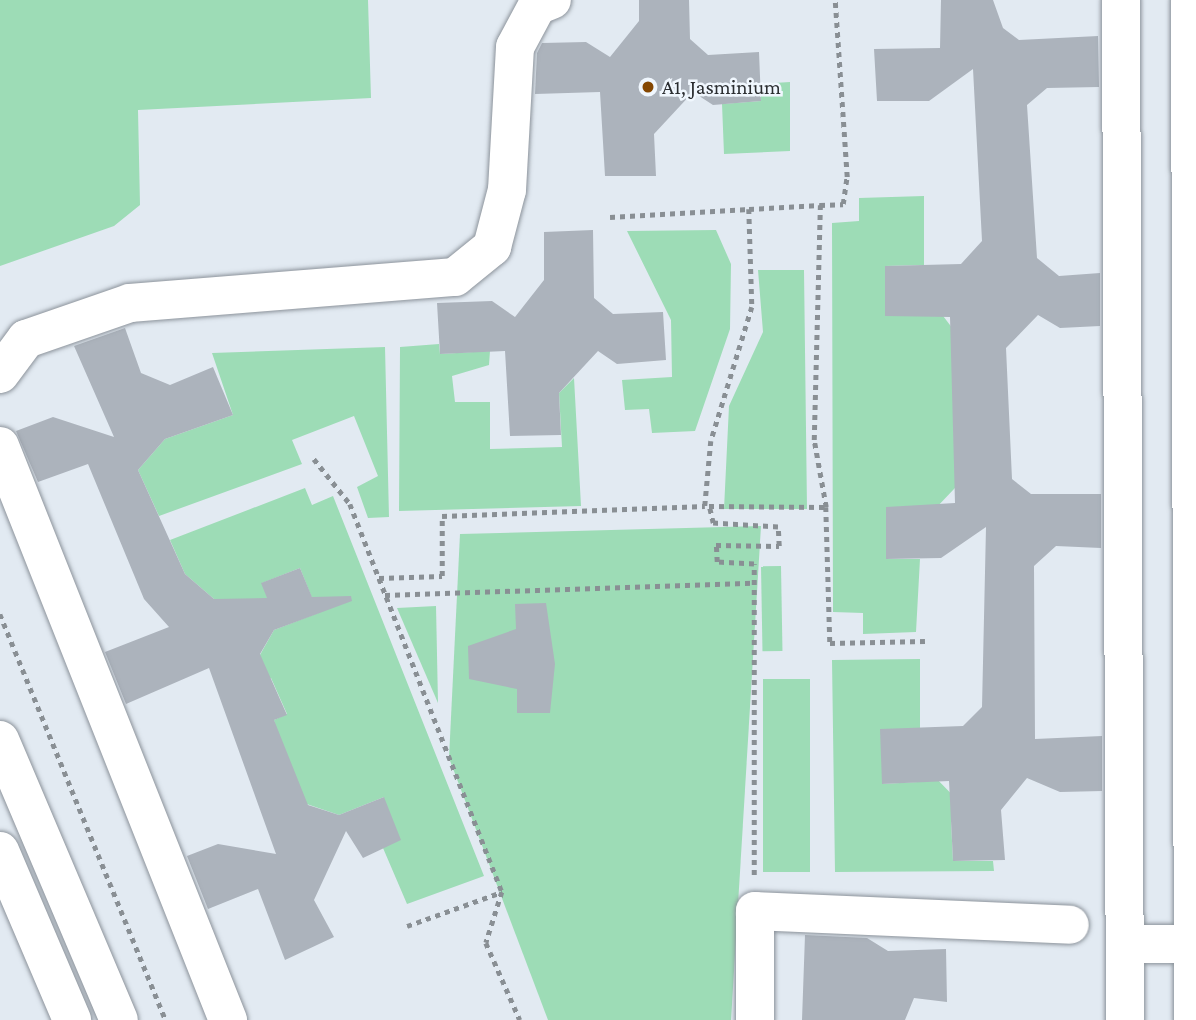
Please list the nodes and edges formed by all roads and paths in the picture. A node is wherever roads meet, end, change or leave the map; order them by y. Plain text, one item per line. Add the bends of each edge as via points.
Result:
1 (552, 0) edge
2 (835, 0) edge
3 (1121, 0) edge
4 (1190, 0) edge
5 (820, 205) junction
6 (749, 209) junction
7 (610, 217) dead end
8 (0, 374) edge
9 (0, 446) edge
10 (314, 459) dead end
11 (707, 506) junction
12 (826, 507) junction
13 (379, 578) junction
14 (753, 583) junction
15 (385, 595) junction
16 (0, 614) edge
17 (925, 642) dead end
18 (0, 740) edge
19 (1194, 748) edge
20 (0, 851) edge
21 (502, 892) junction
22 (755, 911) junction
23 (1070, 925) dead end
24 (407, 926) dead end
25 (1125, 944) junction
26 (1193, 944) junction
27 (72, 1020) edge
28 (119, 1020) edge
29 (166, 1020) edge
30 (228, 1020) edge
31 (520, 1020) edge
32 (755, 1020) edge
33 (1125, 1020) edge
34 (1193, 1020) edge

1 - 8 street via 537,6 515,47 507,190 492,247 455,277 130,303 26,339
2 - 5 path via 847,177 843,204
3 - 25 street
4 - 19 street
5 - 6 path
5 - 12 path via 814,440
6 - 7 path
6 - 11 path via 752,307 711,441
9 - 30 street
10 - 13 path via 350,504
11 - 12 path
11 - 13 path via 442,516 442,576
11 - 14 path via 713,523 778,527 779,546 716,545 717,562 754,564
12 - 17 path via 830,643
13 - 15 path
14 - 15 path
14 - 22 path
15 - 21 path
16 - 29 path
18 - 28 street
19 - 26 street
20 - 27 street
21 - 24 path
21 - 31 path via 486,943
22 - 23 street
22 - 32 street
25 - 26 street
25 - 33 street
26 - 34 street

